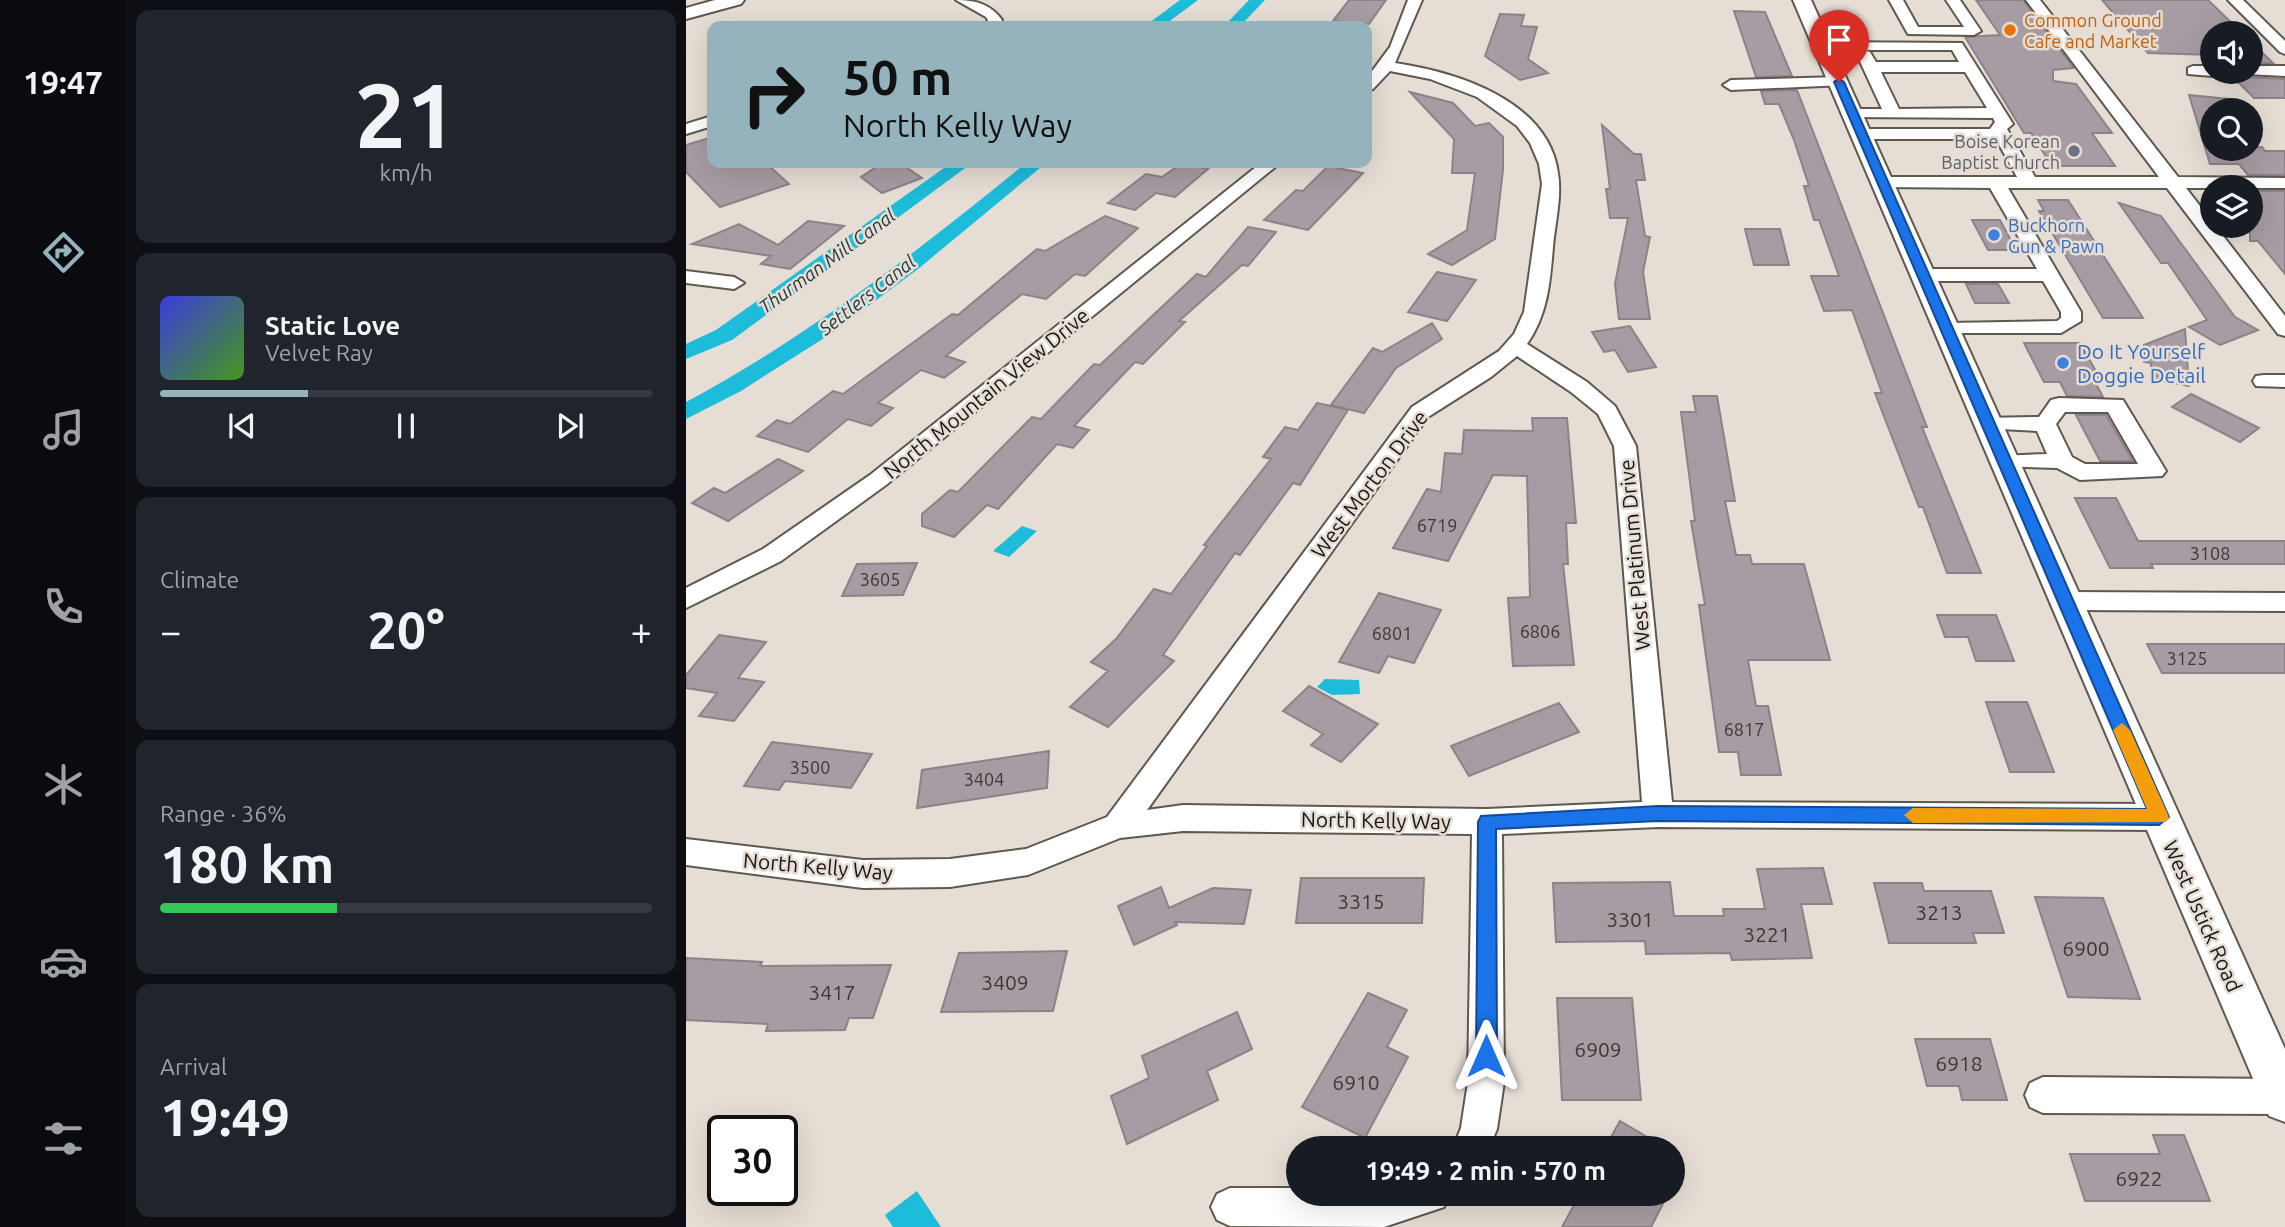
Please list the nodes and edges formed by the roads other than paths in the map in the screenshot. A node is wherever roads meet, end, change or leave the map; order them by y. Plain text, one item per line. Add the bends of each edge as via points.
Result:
1 (735, 0) edge
2 (1415, 0) edge
3 (1802, 0) edge
4 (1896, 0) edge
5 (1953, 0) edge
6 (2032, 0) edge
7 (2235, 0) edge
8 (974, 2) edge
9 (686, 13) edge
10 (994, 21) edge
11 (1913, 31) junction
12 (1948, 31) junction
13 (1819, 38) junction
14 (1860, 46) junction
15 (1957, 46) junction
16 (2285, 49) edge
17 (1387, 66) junction
18 (1969, 66) junction
19 (1871, 67) junction
20 (2193, 71) dead end
21 (2200, 71) edge
22 (2263, 71) edge
23 (2285, 71) edge
24 (1372, 81) edge
25 (1839, 82) junction
26 (1731, 85) dead end
27 (1998, 113) junction
28 (1893, 114) junction
29 (707, 123) edge
30 (1858, 124) junction
31 (686, 129) edge
32 (2001, 135) junction
33 (1265, 168) edge
34 (2173, 181) junction
35 (1884, 182) junction
36 (1996, 182) junction
37 (2029, 182) junction
38 (2285, 183) edge
39 (1925, 275) junction
40 (2049, 275) junction
41 (686, 278) edge
42 (734, 283) dead end
43 (1948, 328) junction
44 (2285, 330) edge
45 (1516, 346) junction
46 (1989, 423) junction
47 (2045, 424) junction
48 (2005, 461) junction
49 (2062, 461) junction
50 (686, 599) edge
51 (2066, 601) junction
52 (2285, 602) edge
53 (1658, 814) junction
54 (2159, 817) junction
55 (1487, 822) junction
56 (1118, 826) junction
57 (686, 852) edge
58 (2043, 1095) dead end
59 (2284, 1099) edge
60 (1476, 1136) edge
61 (1391, 1206) edge
62 (1230, 1207) dead end

1 - 9 main road
2 - 17 street
3 - 13 main road, West Ustick Road
4 - 11 street
5 - 12 street via 1974,31
6 - 34 street
7 - 16 street
8 - 10 street
11 - 12 street
11 - 13 street
12 - 15 street
13 - 14 street
13 - 25 main road, West Ustick Road
14 - 15 street
14 - 19 street
15 - 18 street
17 - 24 street
17 - 45 street, West Morton Drive via 1433,74 1481,94 1512,112 1536,136 1549,166 1538,305
18 - 19 street
18 - 27 street
19 - 28 street
20 - 21 street
22 - 23 street
25 - 26 street
25 - 30 main road, West Ustick Road
27 - 28 street
27 - 32 street via 2004,124 1997,127
28 - 30 street
29 - 31 street
30 - 32 street
30 - 35 main road, West Ustick Road
32 - 37 street
33 - 50 street, North Mountain View Drive via 878,480 772,555
34 - 37 street
34 - 38 street
34 - 44 street
35 - 36 street
35 - 39 main road, West Ustick Road
36 - 37 street
36 - 40 street
39 - 40 street
39 - 43 main road, West Ustick Road
40 - 43 street via 2071,312 2071,321 2062,327
41 - 42 street
43 - 46 main road, West Ustick Road
45 - 53 street, West Platinum Drive via 1607,411 1625,446
45 - 56 street, West Morton Drive via 1489,370 1443,393 1420,412
46 - 47 street
46 - 48 main road, West Ustick Road
47 - 49 street
47 - 49 street via 2059,405 2115,405 2154,471 2080,472
48 - 49 street
48 - 51 main road, West Ustick Road
51 - 52 street
51 - 54 main road, West Ustick Road
53 - 54 street, North Kelly Way
53 - 55 street, North Kelly Way
54 - 59 main road, West Ustick Road
55 - 56 street, North Kelly Way via 1184,818
55 - 60 street via 1486,1082
56 - 57 street, North Kelly Way via 1028,862 950,873 863,874
58 - 59 street
61 - 62 street

